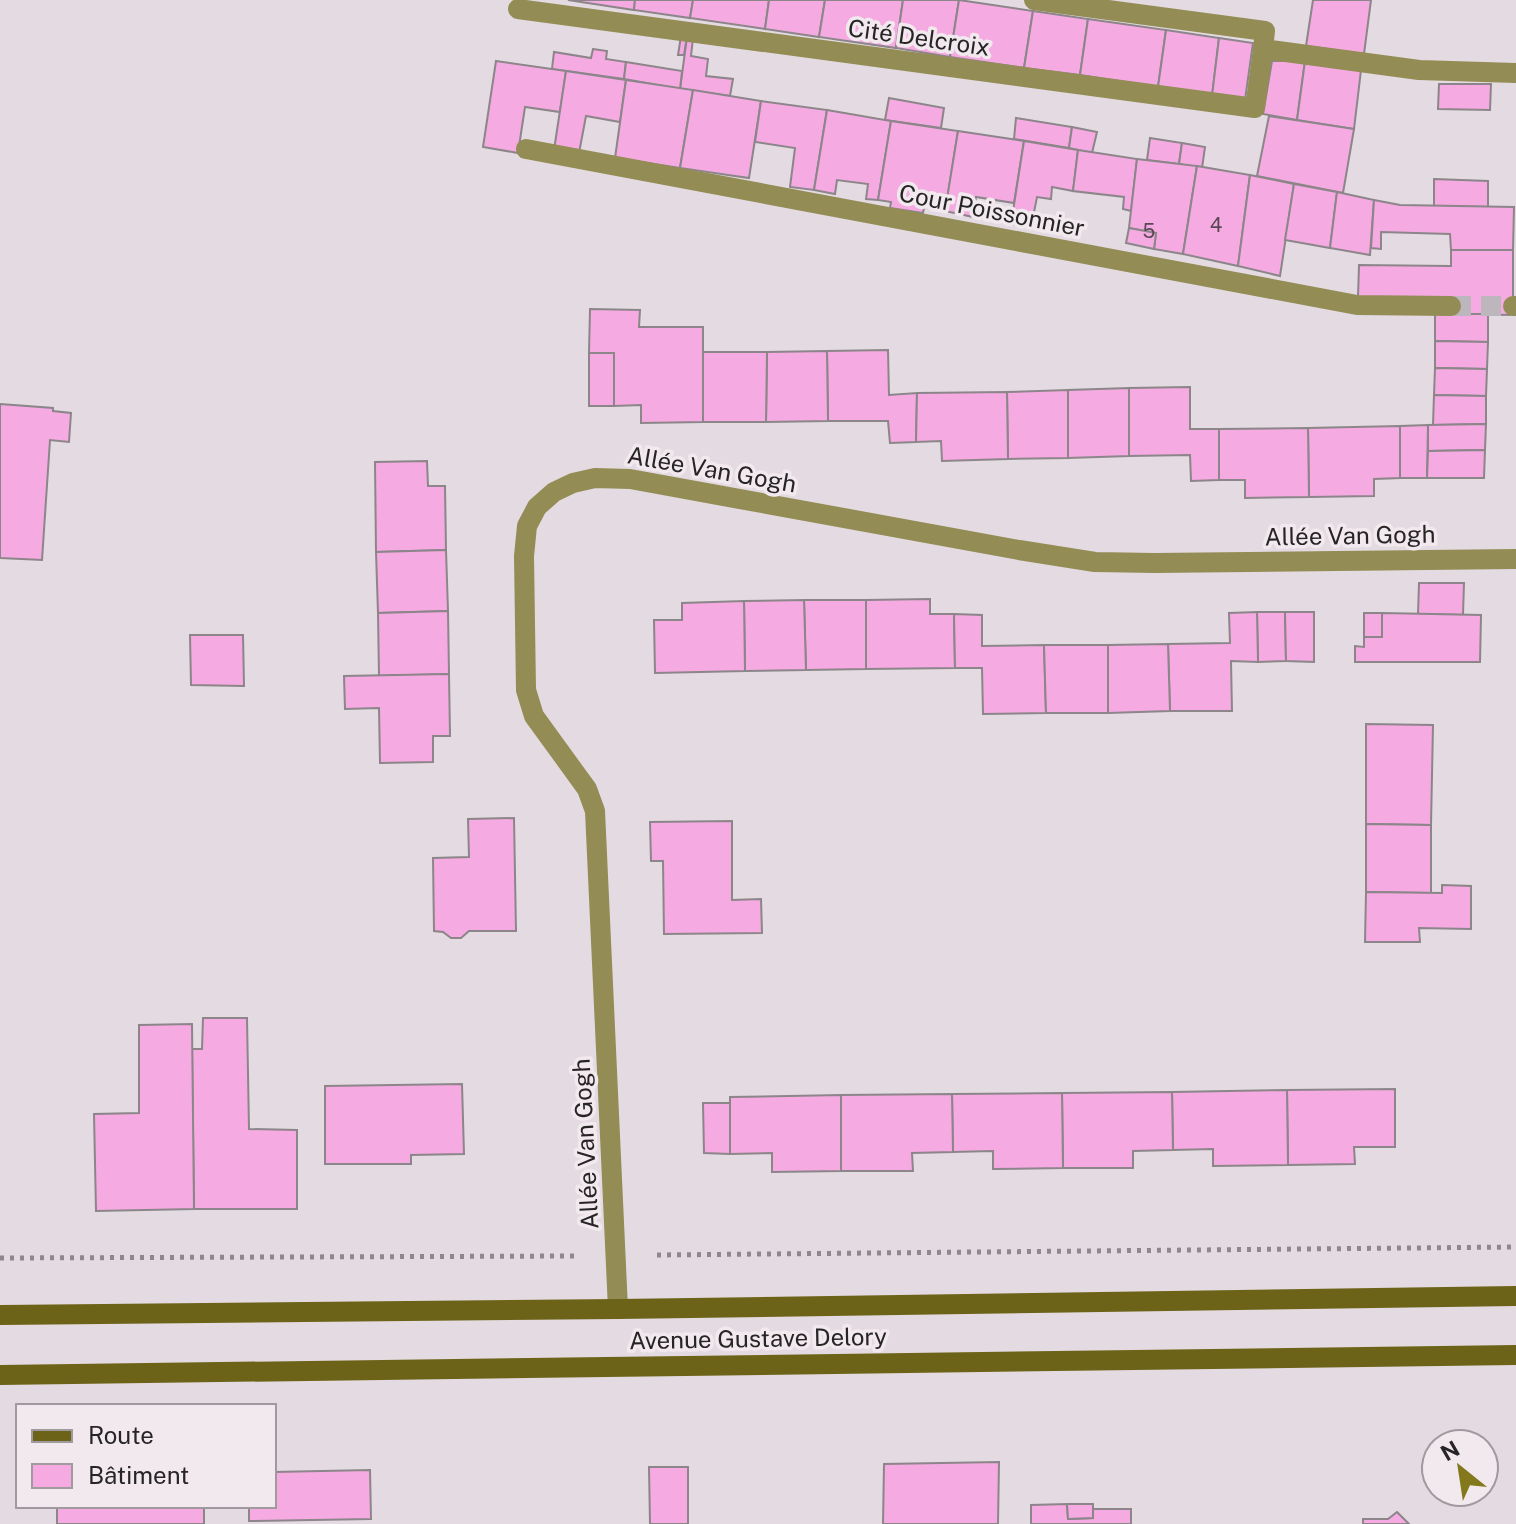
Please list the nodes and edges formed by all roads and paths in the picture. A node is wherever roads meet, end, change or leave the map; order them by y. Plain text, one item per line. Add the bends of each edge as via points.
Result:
1 (1034, 0) edge
2 (518, 9) dead end
3 (1263, 49) junction
4 (1516, 73) edge
5 (526, 149) dead end
6 (1451, 306) tunnel mouth
7 (1516, 559) edge
8 (1516, 1247) edge
9 (616, 1255) junction
10 (0, 1258) edge
11 (1516, 1296) edge
12 (618, 1309) junction
13 (0, 1315) edge
14 (1516, 1355) edge
15 (0, 1375) edge

1 - 3 street via 1265,31
2 - 3 street, Cité Delcroix via 1255,108
3 - 4 street via 1419,70
5 - 6 street, Cour Poissonnier via 1357,305
7 - 9 street, Allée Van Gogh via 1095,562 630,479 595,478 554,492 527,526 526,690 534,716 587,789 595,811
8 - 9 path
9 - 10 path
9 - 12 street, Allée Van Gogh
11 - 12 main road, Avenue Gustave Delory
12 - 13 main road, Avenue Gustave Delory
14 - 15 main road, Avenue Gustave Delory

